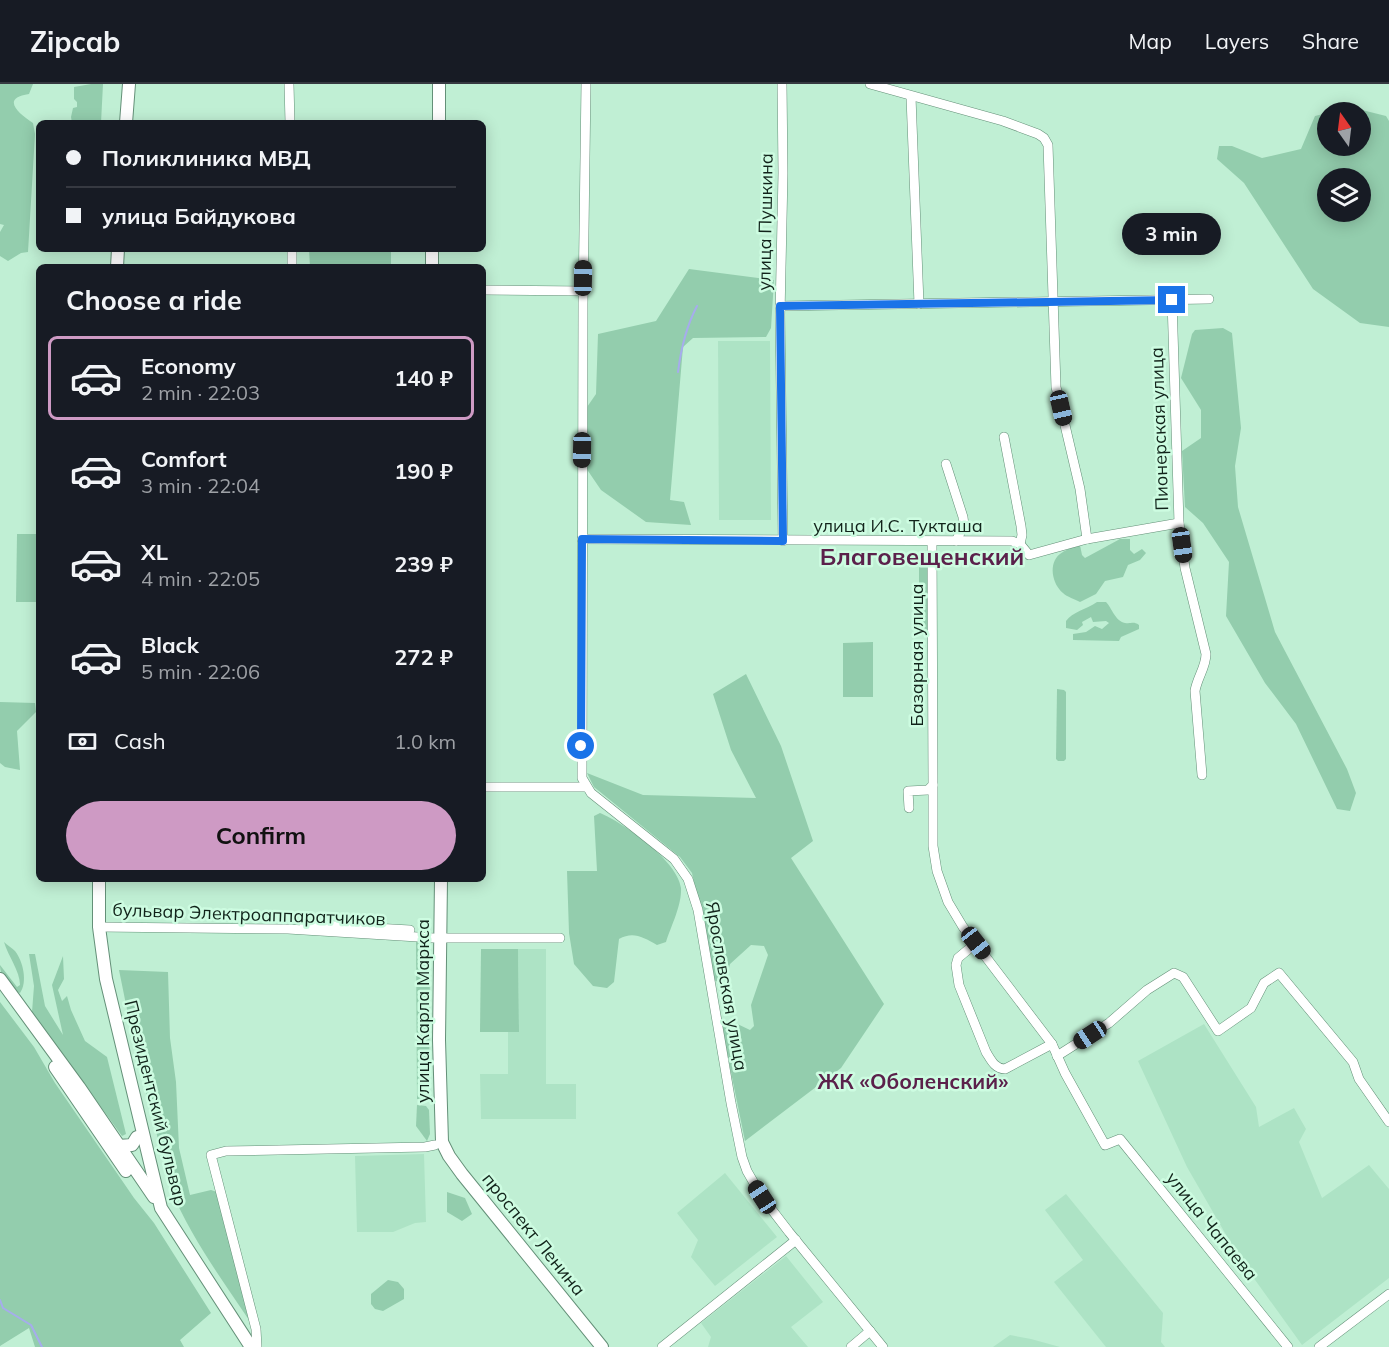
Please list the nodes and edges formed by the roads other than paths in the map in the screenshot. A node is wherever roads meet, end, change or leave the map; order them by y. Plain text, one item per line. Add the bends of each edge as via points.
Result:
1 (122, 84) edge
2 (129, 84) edge
3 (289, 84) edge
4 (439, 84) edge
5 (586, 84) edge
6 (782, 84) edge
7 (870, 84) edge
8 (911, 97) junction
9 (119, 120) edge
10 (126, 120) edge
11 (290, 120) edge
12 (439, 120) edge
13 (486, 290) edge
14 (583, 291) junction
15 (1209, 299) dead end
16 (1172, 300) junction
17 (1053, 302) junction
18 (919, 304) junction
19 (780, 306) junction
20 (1004, 437) dead end
21 (946, 464) dead end
22 (1179, 523) junction
23 (582, 539) junction
24 (1087, 539) junction
25 (783, 541) junction
26 (932, 541) junction
27 (956, 541) junction
28 (1020, 544) junction
29 (1202, 775) dead end
30 (933, 785) junction
31 (486, 787) edge
32 (586, 787) junction
33 (909, 808) dead end
34 (93, 882) edge
35 (99, 882) edge
36 (434, 882) edge
37 (441, 882) edge
38 (97, 924) junction
39 (436, 936) junction
40 (560, 938) dead end
41 (976, 943) junction
42 (0, 978) edge
43 (0, 990) edge
44 (1052, 1044) junction
45 (1057, 1056) junction
46 (1389, 1122) edge
47 (139, 1141) junction
48 (438, 1144) junction
49 (1106, 1145) joint
50 (118, 1150) junction
51 (150, 1191) junction
52 (159, 1211) junction
53 (796, 1240) junction
54 (1389, 1294) edge
55 (583, 1329) junction
56 (870, 1331) junction
57 (243, 1347) edge
58 (251, 1347) edge
59 (257, 1347) edge
60 (594, 1347) edge
61 (602, 1347) edge
62 (662, 1347) edge
63 (851, 1347) edge
64 (883, 1347) edge
65 (1288, 1347) edge
66 (1319, 1347) edge

1 - 9 main road
2 - 10 main road
3 - 11 street
4 - 12 main road
5 - 14 street
6 - 19 street, улица Пушкина
7 - 8 street
8 - 17 street via 1004,121 1044,138 1048,145
8 - 18 street
13 - 14 street
14 - 23 street
15 - 16 street
16 - 17 street
16 - 22 street, Пионерская улица
17 - 18 street
17 - 24 street via 1056,387 1080,489
18 - 19 street
19 - 25 street, улица Пушкина
20 - 28 street via 1021,526
21 - 27 street via 963,517 964,525
22 - 24 street
22 - 29 street, Пионерская улица via 1185,568 1206,654 1195,690
23 - 25 street, улица И.С. Тукташа
23 - 32 street via 581,770
24 - 28 street via 1029,555
25 - 26 street, улица И.С. Тукташа
26 - 27 street, улица И.С. Тукташа
26 - 30 street, Базарная улица
27 - 28 street, улица И.С. Тукташа
30 - 33 street via 928,790 908,791
30 - 41 street, Базарная улица via 937,871 950,906
31 - 32 street
32 - 53 street, Ярославская улица via 674,859 688,879 698,910 742,1156 753,1183
34 - 38 main road, Президентский бульвар
35 - 38 main road, Президентский бульвар
36 - 39 main road, улица Карла Маркса
37 - 39 main road, улица Карла Маркса
38 - 39 street, бульвар Электроаппаратчиков
38 - 47 main road, Президентский бульвар
39 - 40 street, бульвар Электроаппаратчиков
39 - 48 main road, улица Карла Маркса via 433,1128
41 - 44 street, Базарная улица
41 - 44 street via 958,958 957,975 993,1063 1005,1069
42 - 50 main road via 79,1087
43 - 50 main road
44 - 45 street, Базарная улица
45 - 46 street via 1109,1023 1174,973 1183,977 1218,1031 1251,1008 1263,983 1280,973 1353,1062 1359,1080
45 - 49 street, Базарная улица
47 - 50 main road via 134,1154
47 - 51 main road, Президентский бульвар
47 - 52 main road, Президентский бульвар
48 - 55 main road, проспект Ленина via 440,1156
48 - 59 street via 226,1151 212,1155 256,1329
49 - 65 street, улица Чапаева via 1120,1139
50 - 51 main road
50 - 52 main road
51 - 52 main road
52 - 57 main road, Президентский бульвар
52 - 58 main road, Президентский бульвар
53 - 56 street, Ярославская улица
53 - 62 street
54 - 66 street
55 - 60 main road, проспект Ленина
55 - 61 main road, проспект Ленина
56 - 63 street
56 - 64 street, Ярославская улица

